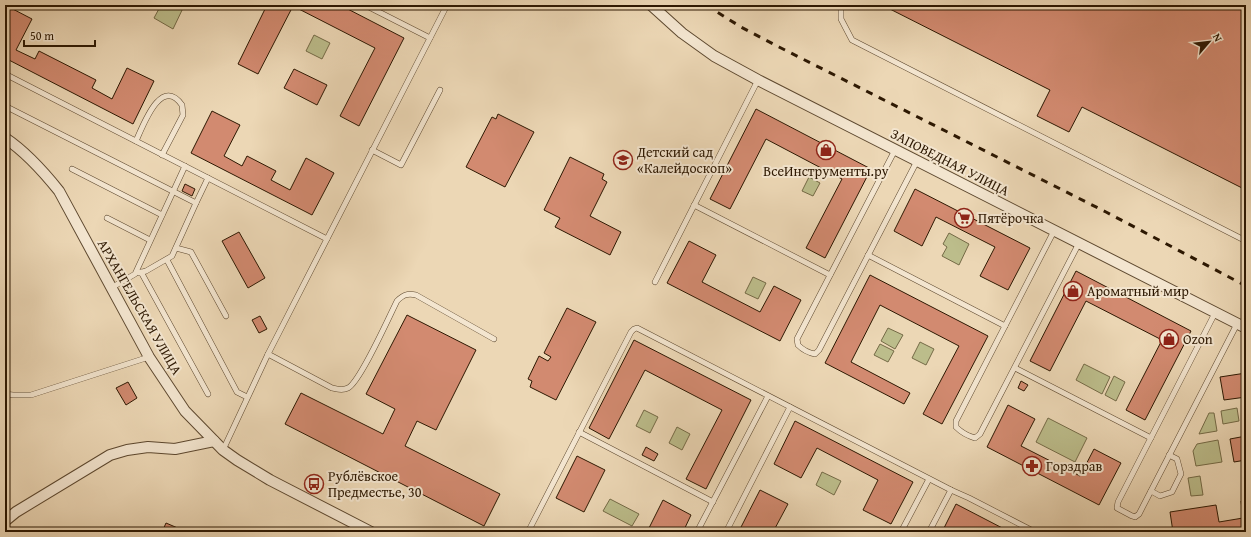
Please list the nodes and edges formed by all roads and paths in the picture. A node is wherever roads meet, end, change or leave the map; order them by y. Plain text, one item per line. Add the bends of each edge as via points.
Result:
1 (365, 5) edge
2 (447, 5) edge
3 (651, 5) edge
4 (841, 5) edge
5 (430, 38) junction
6 (5, 74) edge
7 (758, 80) junction
8 (440, 90) dead end
9 (5, 106) edge
10 (5, 138) edge
11 (136, 141) junction
12 (372, 150) junction
13 (895, 150) junction
14 (162, 155) junction
15 (917, 161) junction
16 (185, 166) junction
17 (72, 169) dead end
18 (208, 178) junction
19 (172, 191) junction
20 (196, 203) junction
21 (694, 205) junction
22 (162, 215) junction
23 (107, 218) dead end
24 (1054, 231) junction
25 (327, 239) junction
26 (150, 240) junction
27 (1246, 241) edge
28 (1079, 243) junction
29 (176, 248) junction
30 (868, 255) junction
31 (167, 260) junction
32 (141, 272) junction
33 (135, 274) junction
34 (830, 275) junction
35 (655, 282) dead end
36 (111, 288) junction
37 (1215, 313) junction
38 (226, 316) dead end
39 (1005, 326) junction
40 (1242, 326) edge
41 (494, 339) dead end
42 (268, 354) junction
43 (149, 357) junction
44 (1015, 368) junction
45 (5, 394) edge
46 (208, 394) dead end
47 (768, 396) junction
48 (247, 397) junction
49 (790, 408) junction
50 (579, 432) junction
51 (1150, 438) junction
52 (214, 441) junction
53 (222, 450) junction
54 (1169, 455) junction
55 (929, 479) junction
56 (951, 490) junction
57 (1151, 491) junction
58 (713, 502) junction
59 (5, 521) edge
60 (372, 532) edge
61 (528, 532) edge
62 (698, 532) edge
63 (726, 532) edge
64 (901, 532) edge
65 (929, 532) edge
66 (1035, 532) edge

1 - 5 lane
2 - 5 lane
3 - 7 street, ЗАПОВЕДНАЯ УЛИЦА via 682,33 714,56
4 - 27 lane via 841,18 852,40
5 - 12 lane
6 - 11 lane
7 - 13 street, ЗАПОВЕДНАЯ УЛИЦА
7 - 21 lane
8 - 12 lane via 401,165
9 - 19 lane
10 - 36 street, АРХАНГЕЛЬСКАЯ УЛИЦА via 41,168 59,191
11 - 14 lane
11 - 14 lane via 158,100 166,96 175,97 182,105 183,115
12 - 25 lane
13 - 15 street, ЗАПОВЕДНАЯ УЛИЦА
13 - 34 lane
14 - 16 lane
15 - 24 street, ЗАПОВЕДНАЯ УЛИЦА
15 - 30 lane
16 - 18 lane
16 - 19 lane
17 - 22 lane
18 - 20 lane
18 - 25 lane
19 - 20 lane
19 - 22 lane
20 - 29 lane
21 - 34 lane
21 - 35 lane
22 - 26 lane
23 - 26 lane
24 - 28 street, ЗАПОВЕДНАЯ УЛИЦА
24 - 39 lane
25 - 42 lane
26 - 33 lane
28 - 37 street, ЗАПОВЕДНАЯ УЛИЦА
28 - 44 lane
29 - 31 lane
29 - 38 lane via 191,252
30 - 34 lane via 815,354 800,347 797,342
30 - 39 lane
31 - 32 lane
31 - 48 lane via 237,392
32 - 33 lane
32 - 46 lane
33 - 36 lane
36 - 43 street, АРХАНГЕЛЬСКАЯ УЛИЦА
37 - 40 street, ЗАПОВЕДНАЯ УЛИЦА
37 - 51 lane
39 - 44 lane via 956,420 956,427 960,431 975,438 980,434
40 - 54 lane
41 - 42 lane via 416,295 408,293 397,301 359,377 348,388 332,388
42 - 48 lane
43 - 45 lane via 31,395
43 - 52 street, АРХАНГЕЛЬСКАЯ УЛИЦА via 185,411
44 - 51 lane
47 - 49 lane
47 - 50 lane via 637,328 631,332
47 - 58 lane
48 - 53 lane
49 - 55 lane
49 - 63 lane
50 - 58 lane
50 - 61 lane
51 - 57 lane via 1117,508 1137,516
52 - 53 street, АРХАНГЕЛЬСКАЯ УЛИЦА
52 - 59 street via 175,449 148,447 110,455
53 - 60 street, АРХАНГЕЛЬСКАЯ УЛИЦА via 270,480
54 - 57 lane
54 - 57 lane via 1177,459 1181,474 1172,492 1160,496
55 - 56 lane
55 - 64 lane
56 - 65 lane
56 - 66 lane
58 - 62 lane

